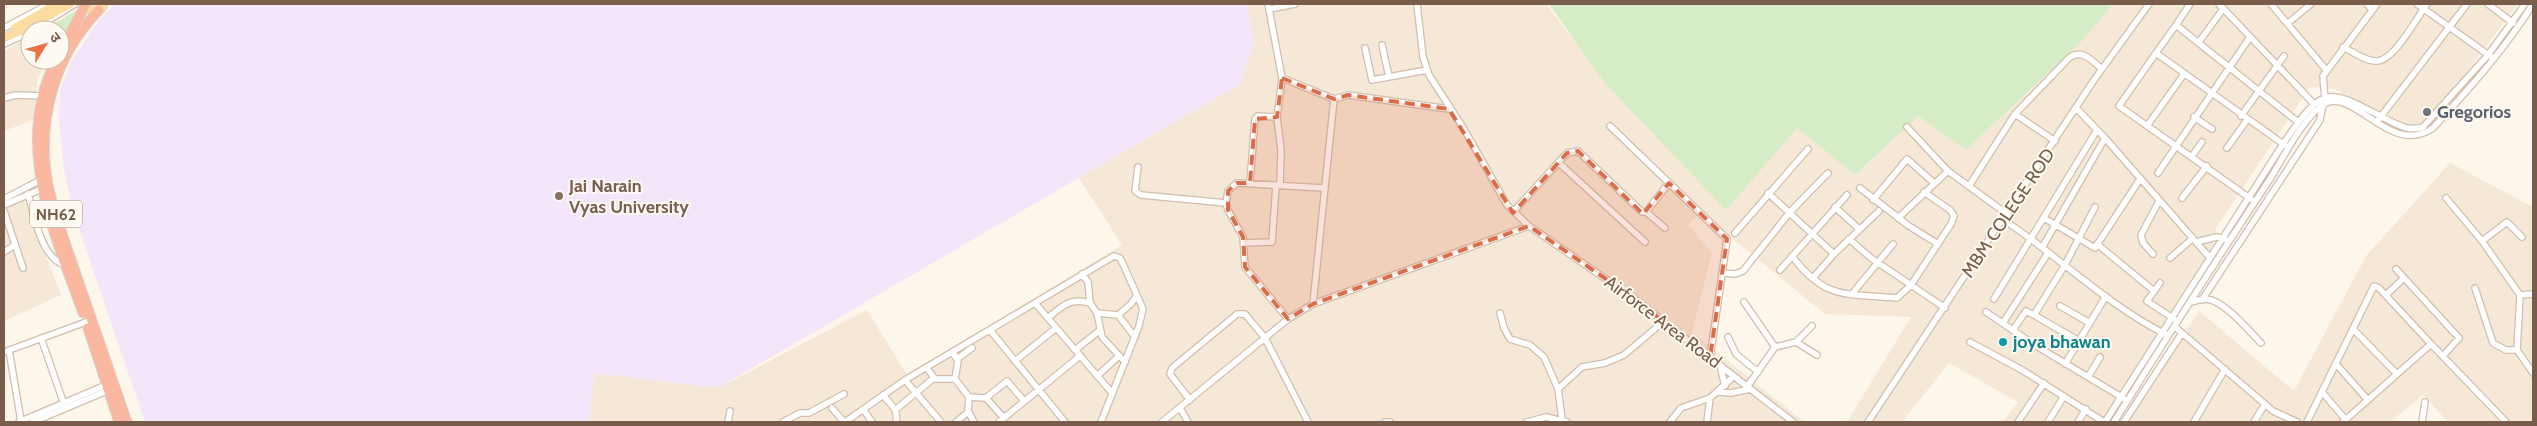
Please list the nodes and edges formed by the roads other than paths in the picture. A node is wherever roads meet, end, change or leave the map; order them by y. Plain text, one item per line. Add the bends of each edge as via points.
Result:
1 (49, 4) edge
2 (75, 4) edge
3 (86, 4) edge
4 (1294, 4) edge
5 (1417, 4) edge
6 (2148, 4) edge
7 (2190, 4) edge
8 (2271, 4) edge
9 (2311, 4) edge
10 (2367, 4) edge
11 (2377, 4) edge
12 (2418, 4) edge
13 (2467, 4) edge
14 (2488, 4) edge
15 (2525, 4) edge
16 (2533, 4) edge
17 (63, 5) edge
18 (1269, 6) edge
19 (2221, 6) edge
20 (2425, 6) edge
21 (102, 7) edge
22 (2372, 10) junction
23 (50, 20) edge
24 (2288, 23) junction
25 (2513, 23) junction
26 (2176, 24) junction
27 (2450, 27) junction
28 (4, 28) edge
29 (4, 32) edge
30 (70, 34) edge
31 (20, 37) edge
32 (2250, 38) junction
33 (2199, 42) junction
34 (5, 44) edge
35 (1382, 45) dead end
36 (2343, 47) junction
37 (1365, 48) dead end
38 (2156, 53) junction
39 (2488, 55) junction
40 (2284, 56) dead end
41 (2494, 59) junction
42 (2229, 66) junction
43 (2276, 66) junction
44 (2102, 69) junction
45 (52, 70) edge
46 (1426, 70) junction
47 (2327, 71) junction
48 (2184, 74) junction
49 (1389, 77) junction
50 (1282, 78) junction
51 (2259, 89) junction
52 (2211, 94) junction
53 (43, 96) junction
54 (4, 98) edge
55 (1334, 99) junction
56 (2324, 102) junction
57 (2314, 104) junction
58 (2076, 108) junction
59 (1449, 109) junction
60 (2015, 114) junction
61 (2241, 116) junction
62 (1277, 117) junction
63 (2194, 117) junction
64 (2381, 117) junction
65 (2247, 120) junction
66 (2298, 122) junction
67 (2377, 123) junction
68 (1610, 126) dead end
69 (2147, 126) junction
70 (1907, 127) dead end
71 (2212, 129) dead end
72 (2097, 130) junction
73 (2105, 138) junction
74 (2055, 141) junction
75 (2202, 142) dead end
76 (2283, 144) junction
77 (2175, 145) junction
78 (2227, 148) dead end
79 (2289, 148) junction
80 (1808, 149) dead end
81 (2192, 156) junction
82 (1558, 163) junction
83 (2279, 164) junction
84 (2207, 166) junction
85 (1138, 167) dead end
86 (2286, 170) junction
87 (1948, 171) junction
88 (1828, 173) dead end
89 (2158, 173) dead end
90 (2140, 180) junction
91 (44, 183) junction
92 (1250, 183) junction
93 (1934, 183) junction
94 (1669, 184) junction
95 (1278, 185) junction
96 (1969, 186) junction
97 (1324, 188) junction
98 (1860, 188) dead end
99 (1768, 192) junction
100 (1924, 192) junction
101 (28, 194) junction
102 (1847, 195) dead end
103 (2182, 198) dead end
104 (2446, 198) dead end
105 (4, 199) edge
106 (1874, 200) junction
107 (2252, 200) junction
108 (2160, 201) junction
109 (1226, 203) junction
110 (4, 205) edge
111 (1835, 206) junction
112 (2095, 207) dead end
113 (4, 211) edge
114 (1514, 211) junction
115 (1879, 211) dead end
116 (1646, 212) junction
117 (1790, 212) junction
118 (2005, 217) junction
119 (1898, 218) junction
120 (2044, 218) junction
121 (2055, 225) junction
122 (1529, 226) junction
123 (1665, 228) dead end
124 (1859, 229) junction
125 (1735, 233) dead end
126 (1812, 233) junction
127 (2522, 237) dead end
128 (2032, 238) junction
129 (1849, 239) junction
130 (2078, 239) junction
131 (2194, 240) junction
132 (2226, 240) junction
133 (1645, 242) dead end
134 (2482, 242) junction
135 (1244, 243) junction
136 (15, 244) junction
137 (1893, 244) dead end
138 (1938, 244) junction
139 (2097, 244) junction
140 (2043, 246) junction
141 (4, 252) edge
142 (2048, 253) junction
143 (1834, 254) junction
144 (2152, 254) dead end
145 (1792, 256) junction
146 (2170, 258) dead end
147 (2210, 258) junction
148 (1877, 262) junction
149 (2065, 265) junction
150 (66, 266) junction
151 (23, 268) dead end
152 (2396, 269) dead end
153 (1780, 270) dead end
154 (1723, 273) junction
155 (1082, 274) junction
156 (1813, 278) junction
157 (2404, 278) junction
158 (2160, 283) dead end
159 (1911, 285) junction
160 (2474, 288) dead end
161 (2154, 291) junction
162 (1852, 294) junction
163 (2533, 294) edge
164 (1137, 295) junction
165 (2386, 295) junction
166 (2520, 295) junction
167 (2106, 296) junction
168 (1994, 299) dead end
169 (2202, 300) junction
170 (1090, 302) junction
171 (1744, 302) dead end
172 (2190, 302) junction
173 (1035, 303) junction
174 (1313, 304) junction
175 (2060, 306) dead end
176 (1945, 308) junction
177 (1986, 312) dead end
178 (1097, 313) junction
179 (1500, 313) dead end
180 (1118, 314) junction
181 (2034, 315) junction
182 (1048, 318) junction
183 (2172, 318) junction
184 (1288, 319) junction
185 (86, 322) junction
186 (1664, 322) junction
187 (2003, 323) junction
188 (2090, 323) junction
189 (2176, 324) junction
190 (1812, 326) dead end
191 (1056, 328) junction
192 (2353, 329) junction
193 (990, 330) junction
194 (2013, 330) junction
195 (1100, 331) junction
196 (2163, 333) junction
197 (2182, 334) junction
198 (2169, 336) junction
199 (1135, 337) junction
200 (42, 338) junction
201 (1265, 338) junction
202 (1728, 338) dead end
203 (2079, 341) junction
204 (1796, 342) junction
205 (1970, 342) dead end
206 (2261, 344) dead end
207 (2430, 344) junction
208 (1775, 346) junction
209 (972, 348) dead end
210 (1075, 350) junction
211 (2517, 350) junction
212 (7, 351) edge
213 (953, 353) junction
214 (1817, 355) dead end
215 (1080, 356) junction
216 (1119, 356) junction
217 (2443, 356) junction
218 (2100, 357) dead end
219 (1710, 358) junction
220 (957, 359) junction
221 (1015, 361) junction
222 (1124, 362) junction
223 (2066, 364) junction
224 (2336, 364) junction
225 (1720, 365) junction
226 (927, 368) junction
227 (2225, 369) junction
228 (1758, 372) junction
229 (2533, 373) edge
230 (2397, 374) junction
231 (1097, 376) junction
232 (1734, 376) junction
233 (2088, 377) junction
234 (934, 378) junction
235 (955, 379) junction
236 (905, 380) junction
237 (2044, 383) junction
238 (1725, 386) junction
239 (108, 388) junction
240 (1748, 388) junction
241 (1558, 389) junction
242 (1038, 390) junction
243 (1718, 392) junction
244 (2322, 392) junction
245 (844, 394) dead end
246 (883, 394) junction
247 (916, 394) junction
248 (1112, 394) junction
249 (2064, 396) junction
250 (969, 397) junction
251 (2121, 397) junction
252 (986, 398) junction
253 (1710, 398) junction
254 (1190, 400) junction
255 (2368, 400) junction
256 (1024, 401) junction
257 (2127, 401) junction
258 (2425, 402) dead end
259 (64, 404) junction
260 (2265, 404) junction
261 (2133, 406) junction
262 (832, 408) dead end
263 (1180, 408) junction
264 (863, 409) junction
265 (2086, 409) junction
266 (895, 410) junction
267 (730, 411) dead end
268 (968, 412) junction
269 (1001, 420) edge
270 (1564, 421) edge
271 (2345, 421) edge
272 (20, 422) edge
273 (33, 422) edge
274 (119, 422) edge
275 (126, 422) edge
276 (728, 422) edge
277 (783, 422) edge
278 (845, 422) edge
279 (872, 422) edge
280 (896, 422) edge
281 (941, 422) edge
282 (956, 422) edge
283 (974, 422) edge
284 (1065, 422) edge
285 (1100, 422) edge
286 (1162, 422) edge
287 (1188, 422) edge
288 (1308, 422) edge
289 (1385, 422) edge
290 (1390, 422) edge
291 (1527, 422) edge
292 (1670, 422) edge
293 (1707, 422) edge
294 (1793, 422) edge
295 (1868, 422) edge
296 (2018, 422) edge
297 (2048, 422) edge
298 (2078, 422) edge
299 (2105, 422) edge
300 (2114, 422) edge
301 (2124, 422) edge
302 (2194, 422) edge
303 (2254, 422) edge
304 (2297, 422) edge
305 (2307, 422) edge
306 (2422, 422) edge
307 (2506, 422) edge

1 - 28 street
2 - 23 street
3 - 21 main road, NH62 via 91,10
3 - 30 highway, NH62
4 - 18 street
5 - 46 street
6 - 44 street, MBM COLEGE ROD
7 - 26 street
8 - 24 street
9 - 24 street
10 - 22 street
11 - 22 street
12 - 20 street
13 - 27 street
14 - 25 street
15 - 25 street
16 - 41 street
17 - 29 main road
17 - 34 main road
18 - 50 street
19 - 32 street
19 - 33 street
20 - 27 street
20 - 36 street via 2391,55 2382,61 2367,60
21 - 91 highway, NH62 via 72,46 54,84 45,129
22 - 36 street
24 - 47 street
25 - 39 street
26 - 33 street
26 - 38 street
27 - 39 street
27 - 64 street
31 - 34 street
32 - 42 street
32 - 43 street
33 - 42 street
35 - 49 street
36 - 47 street
37 - 49 street via 1370,79
38 - 48 street
38 - 69 street via 2119,106
39 - 41 street
39 - 64 street via 2423,127 2408,129
40 - 43 street
41 - 67 street via 2424,134 2405,136
42 - 51 street
42 - 52 street
43 - 51 street
43 - 57 street
44 - 58 street, MBM COLEGE ROD
44 - 60 street via 2076,53 2051,74
45 - 53 highway, NH62
46 - 49 street
46 - 59 street, Airforce Area Road
47 - 56 street via 2322,82
48 - 52 street
48 - 69 street
50 - 55 street
50 - 62 street
51 - 61 street
51 - 66 street
52 - 61 street
52 - 63 street
53 - 54 street
53 - 91 highway, NH62 via 37,134
55 - 59 street via 1348,95
55 - 97 street
56 - 57 street
56 - 64 street via 2341,97
56 - 67 street via 2342,103
56 - 79 street
56 - 86 street via 2320,120
57 - 66 street
58 - 72 street
58 - 74 street, MBM COLEGE ROD
59 - 114 street, Airforce Area Road
60 - 74 street
60 - 96 street
61 - 65 street
62 - 92 street via 1258,116 1255,119
62 - 95 street via 1281,150
63 - 71 street
63 - 77 street
64 - 67 street
65 - 76 street
65 - 78 street
66 - 76 street
68 - 94 street
69 - 77 street
70 - 87 street
72 - 73 street
72 - 120 street
73 - 90 street
73 - 121 street
74 - 118 street, MBM COLEGE ROD
75 - 81 street
76 - 79 street
76 - 107 street
77 - 81 street
77 - 89 street
79 - 83 street
80 - 99 street
81 - 84 street
82 - 114 street
82 - 116 street via 1567,153 1578,151 1639,210
82 - 133 street
83 - 86 street
83 - 107 street
84 - 103 street
84 - 107 street
85 - 109 street via 1136,191 1141,195
86 - 169 street
87 - 93 street
87 - 96 street
88 - 117 street
90 - 108 street
90 - 139 street
91 - 101 street
91 - 105 street
91 - 150 highway, NH62
91 - 275 highway, NH62
92 - 95 street
92 - 109 street via 1231,187
93 - 100 street
93 - 106 street via 1907,159
94 - 116 street
94 - 154 street via 1727,239
95 - 97 street
95 - 135 street via 1272,242
96 - 118 street
97 - 174 street
98 - 106 street
99 - 117 street
99 - 125 street
100 - 119 street
100 - 138 street via 1954,216
101 - 110 street
101 - 150 street via 49,253 58,264
102 - 111 street
104 - 134 street
106 - 119 street
107 - 132 street
108 - 131 street
108 - 144 street via 2141,235
109 - 135 street
111 - 124 street
111 - 126 street
112 - 130 street
113 - 136 street
114 - 122 street, Airforce Area Road
115 - 124 street
116 - 123 street
117 - 126 street
117 - 154 street via 1743,271
118 - 128 street
118 - 176 street, MBM COLEGE ROD
119 - 138 street
120 - 121 street
120 - 128 street
121 - 130 street
121 - 140 street
122 - 174 street
122 - 186 street, Airforce Area Road
124 - 129 street
126 - 143 street
126 - 145 street
127 - 134 street via 2507,222
128 - 140 street
128 - 168 street
129 - 143 street
129 - 148 street
130 - 139 street via 2095,248
130 - 149 street
131 - 132 street via 2213,237
131 - 146 street
131 - 147 street
132 - 147 street
132 - 172 street
134 - 166 street
135 - 184 street via 1245,267
136 - 141 street
136 - 151 street
137 - 148 street
138 - 159 street
139 - 161 street
140 - 142 street
142 - 149 street
142 - 187 street
143 - 156 street
145 - 153 street
145 - 156 street
147 - 183 street
148 - 159 street
148 - 162 street
149 - 167 street
149 - 181 street
150 - 185 highway, NH62
152 - 157 street
154 - 219 street
155 - 164 street via 1114,256 1120,258
155 - 170 street via 1089,284
155 - 173 street
156 - 162 street via 1830,291
157 - 165 street
157 - 217 street via 2459,338
158 - 161 street
159 - 162 street via 1897,298
159 - 176 street
160 - 211 street via 2492,343 2506,350
161 - 183 street via 2148,303
163 - 166 street
164 - 180 street
164 - 199 street via 1143,308
165 - 192 street via 2377,286 2371,288
165 - 207 street
166 - 211 street
167 - 188 street
167 - 196 street
169 - 172 street
169 - 206 street via 2213,301 2229,312
170 - 178 street
170 - 182 street via 1075,299
171 - 208 street
172 - 189 street
173 - 182 street
173 - 193 street
174 - 184 street
175 - 188 street
176 - 295 street, MBM COLEGE ROD
177 - 187 street
178 - 180 street
178 - 195 street
179 - 241 street via 1510,339 1530,345 1544,357
180 - 199 street
181 - 194 street via 2026,311
181 - 203 street
182 - 191 street
183 - 189 street
183 - 196 street
184 - 201 street
185 - 200 street
185 - 239 highway, NH62
186 - 219 street, Airforce Area Road
186 - 241 street via 1624,355 1582,367
187 - 194 street
188 - 203 street
189 - 197 street
189 - 198 street
190 - 204 street
191 - 210 street
191 - 221 street
192 - 224 street
192 - 230 street
193 - 213 street
193 - 221 street
194 - 223 street
195 - 210 street
195 - 216 street
196 - 198 street
196 - 251 street
197 - 227 street
197 - 261 street
198 - 257 street
199 - 222 street
200 - 212 street
200 - 259 street
201 - 254 street
201 - 254 street via 1244,314 1237,314 1211,334 1172,368 1170,374
201 - 288 street
202 - 228 street via 1736,354
203 - 223 street
204 - 208 street
204 - 214 street
205 - 237 street
207 - 217 street
207 - 230 street
208 - 228 street
209 - 220 street
210 - 215 street
211 - 229 street
212 - 272 street
213 - 220 street
213 - 226 street
215 - 231 street
215 - 242 street
216 - 222 street
216 - 231 street
217 - 307 street
218 - 233 street
219 - 225 street, Airforce Area Road
220 - 235 street
221 - 242 street
222 - 248 street
223 - 233 street
224 - 244 street
224 - 255 street
225 - 232 street, Airforce Area Road
225 - 238 street
226 - 234 street
226 - 236 street
227 - 260 street
227 - 302 street
228 - 240 street
230 - 255 street
231 - 248 street
232 - 238 street
232 - 240 street, Airforce Area Road
233 - 251 street
234 - 235 street
234 - 247 street
235 - 250 street
236 - 246 street
236 - 247 street
237 - 249 street
237 - 296 street
238 - 243 street
239 - 259 street
239 - 273 street
239 - 274 highway, NH62
240 - 243 street via 1731,393
240 - 294 street, Airforce Area Road
241 - 270 street
242 - 256 street
242 - 284 street
243 - 253 street
244 - 271 street
244 - 305 street
245 - 277 street via 809,413 800,413
246 - 264 street
246 - 266 street
247 - 266 street
247 - 281 street
248 - 285 street
249 - 265 street
249 - 297 street
250 - 252 street
250 - 268 street
251 - 257 street
251 - 299 street
252 - 256 street via 1007,381
252 - 269 street
253 - 292 street via 1685,405
253 - 293 street
254 - 263 street
255 - 271 street
256 - 269 street
257 - 261 street
257 - 300 street
258 - 306 street
259 - 272 street
260 - 303 street
260 - 304 street
261 - 301 street
262 - 278 street
263 - 286 street
263 - 287 street
264 - 278 street
264 - 279 street
265 - 298 street
265 - 299 street
266 - 280 street via 898,415
267 - 276 street
268 - 282 street
268 - 283 street
270 - 291 street via 1546,417
289 - 290 street

